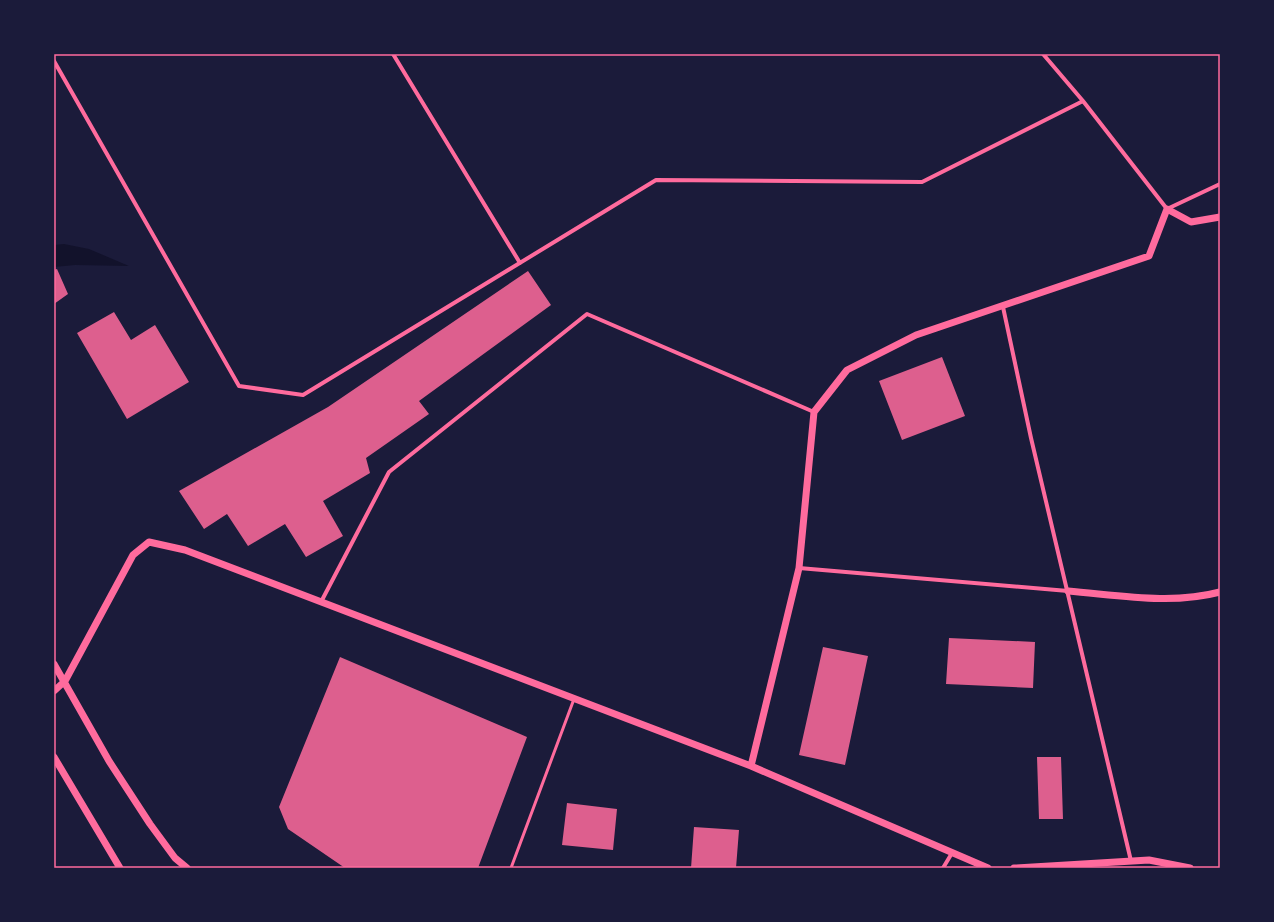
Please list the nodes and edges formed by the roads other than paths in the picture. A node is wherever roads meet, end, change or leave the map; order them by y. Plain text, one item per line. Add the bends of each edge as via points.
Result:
1 (393, 54) edge
2 (1043, 54) edge
3 (54, 61) edge
4 (1084, 101) junction
5 (1220, 184) edge
6 (1167, 208) junction
7 (1220, 217) edge
8 (520, 263) junction
9 (1003, 306) junction
10 (814, 412) junction
11 (799, 568) junction
12 (1068, 591) junction
13 (1220, 592) edge
14 (321, 602) junction
15 (54, 664) edge
16 (65, 681) junction
17 (54, 691) edge
18 (574, 699) junction
19 (54, 757) edge
20 (751, 766) junction
21 (952, 853) junction
22 (1130, 862) junction
23 (120, 868) edge
24 (187, 868) edge
25 (511, 868) edge
26 (943, 868) edge
27 (988, 868) edge
28 (1014, 868) edge
29 (1190, 868) edge

1 - 8 street
2 - 4 street
3 - 8 street via 239,386 303,395
4 - 6 street
4 - 8 street via 922,182 656,180
5 - 6 street
6 - 7 street via 1191,222
6 - 9 street via 1149,256
9 - 10 street via 916,335 847,370
9 - 12 street via 1031,438
10 - 11 street
10 - 14 street via 588,314 389,472
11 - 12 street
11 - 20 street
12 - 13 street via 1164,598 1204,596
12 - 22 street
14 - 16 street via 185,550 149,542 133,555
14 - 18 street
15 - 16 street
16 - 17 street
16 - 24 street via 109,761 150,824 175,858
18 - 20 street
18 - 25 lane
19 - 23 street
20 - 21 street
21 - 26 street
21 - 27 street
22 - 28 street
22 - 29 street via 1149,860

